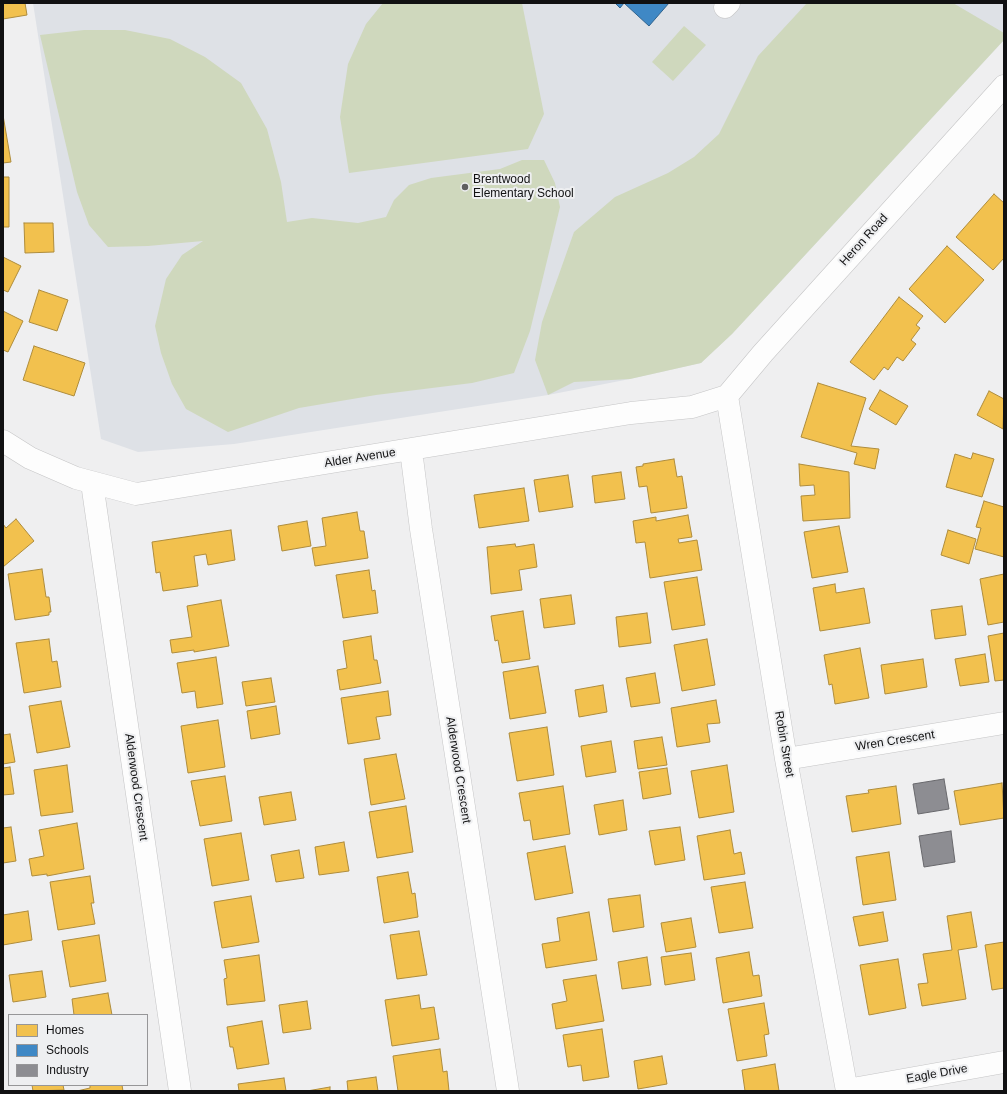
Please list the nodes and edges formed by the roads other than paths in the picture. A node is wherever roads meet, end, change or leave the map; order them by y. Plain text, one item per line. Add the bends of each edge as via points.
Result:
1 (1004, 86) edge
2 (726, 396) junction
3 (3, 441) edge
4 (411, 450) junction
5 (92, 483) junction
6 (1004, 723) edge
7 (786, 759) junction
8 (1004, 1062) edge
9 (847, 1090) edge
10 (180, 1091) edge
11 (508, 1091) edge

1 - 2 street, Heron Road
2 - 4 street, Alder Avenue via 692,407 631,413
2 - 7 street, Robin Street
3 - 5 street, Alder Avenue via 30,458
4 - 5 street, Alder Avenue via 136,494
4 - 11 street, Alderwood Crescent
5 - 10 street, Alderwood Crescent
6 - 7 street, Wren Crescent
7 - 9 street, Robin Street
8 - 9 street, Eagle Drive

